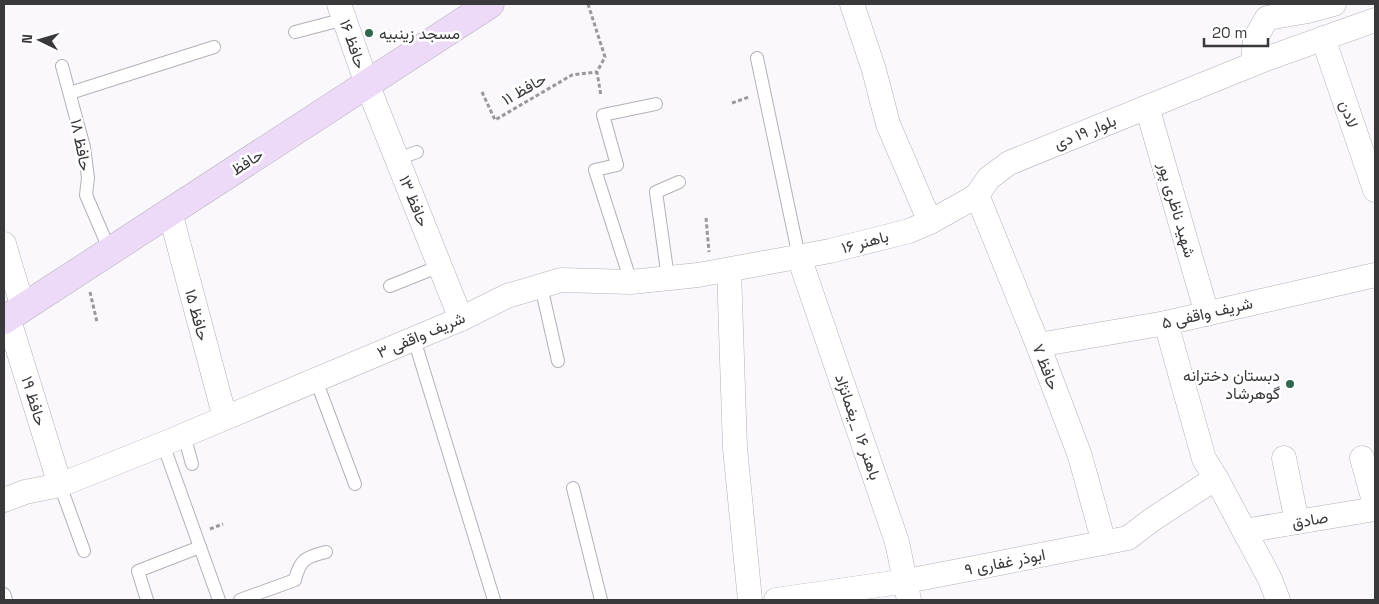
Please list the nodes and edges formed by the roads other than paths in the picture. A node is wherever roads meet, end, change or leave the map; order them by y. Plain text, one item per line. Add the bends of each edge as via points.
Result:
1 (490, 4) edge
2 (852, 4) edge
3 (1334, 4) edge
4 (342, 11) edge
5 (1265, 11) edge
6 (1375, 20) edge
7 (295, 32) dead end
8 (1324, 38) junction
9 (214, 47) dead end
10 (757, 58) dead end
11 (1253, 64) junction
12 (62, 66) dead end
13 (367, 84) junction
14 (70, 93) junction
15 (656, 104) dead end
16 (1147, 107) junction
17 (680, 182) dead end
18 (1375, 190) edge
19 (977, 195) junction
20 (170, 212) junction
21 (930, 222) junction
22 (110, 251) junction
23 (7, 254) edge
24 (799, 256) junction
25 (440, 266) junction
26 (720, 271) junction
27 (1375, 275) edge
28 (668, 278) junction
29 (631, 282) junction
30 (390, 286) dead end
31 (541, 286) junction
32 (1207, 314) junction
33 (12, 315) edge
34 (461, 319) junction
35 (1166, 323) junction
36 (414, 339) junction
37 (1038, 345) junction
38 (558, 361) dead end
39 (316, 380) junction
40 (224, 418) junction
41 (173, 439) junction
42 (1284, 458) dead end
43 (1362, 458) dead end
44 (192, 464) dead end
45 (1216, 478) junction
46 (355, 484) dead end
47 (60, 485) junction
48 (573, 488) dead end
49 (4, 500) edge
50 (1375, 507) edge
51 (1297, 522) junction
52 (1244, 531) junction
53 (1104, 543) junction
54 (200, 547) junction
55 (84, 551) dead end
56 (326, 552) dead end
57 (908, 591) edge
58 (4, 594) edge
59 (6, 600) edge
60 (147, 600) edge
61 (219, 600) edge
62 (240, 600) edge
63 (494, 600) edge
64 (602, 600) edge
65 (750, 600) edge
66 (776, 600) edge
67 (1278, 600) edge

1 - 13 main road, حافظ
2 - 21 street via 888,124
3 - 5 street via 1308,11
4 - 7 lane
4 - 13 street, حافظ ۱۶
5 - 11 street via 1255,39
6 - 8 street, بلوار ۱۹ دی
8 - 11 street, بلوار ۱۹ دی
8 - 18 street, لادن
9 - 14 lane
10 - 24 lane
11 - 16 street, بلوار ۱۹ دی
12 - 14 lane, حافظ ۱۸
13 - 20 main road, حافظ
13 - 25 street, حافظ ۱۳ via 407,156
14 - 22 lane, حافظ ۱۸ via 84,147 88,178 86,195
15 - 29 lane via 603,115 617,165 594,170
16 - 19 street, بلوار ۱۹ دی via 1009,163 989,178
16 - 32 street, شهید ناظری پور
17 - 28 lane via 656,192
19 - 21 street, بلوار ۱۹ دی
19 - 37 street, حافظ ۷
20 - 22 main road, حافظ
20 - 40 street, حافظ ۱۵
21 - 24 street, باهنر ۱۶ via 909,231
22 - 33 main road, حافظ
23 - 33 street, حافظ ۱۹
24 - 26 street, شریف واقفی ۳
24 - 57 street, باهنر ۱۶ _یغمانژاد via 894,533
25 - 30 lane
25 - 34 street, حافظ ۱۳
26 - 28 street, شریف واقفی ۳
26 - 65 street
27 - 32 street, شریف واقفی ۵
28 - 29 street, شریف واقفی ۳
29 - 31 street, شریف واقفی ۳ via 561,280
31 - 34 street, شریف واقفی ۳ via 507,296
31 - 38 lane
32 - 35 street, شریف واقفی ۵
33 - 47 street, حافظ ۱۹
34 - 36 street, شریف واقفی ۳
35 - 37 street, شریف واقفی ۵
35 - 45 street via 1204,459
36 - 39 street, شریف واقفی ۳
36 - 63 lane
37 - 53 street, حافظ ۷ via 1080,456
39 - 40 street, شریف واقفی ۳
39 - 46 lane
40 - 41 street, شریف واقفی ۳
41 - 44 lane
41 - 47 street, شریف واقفی ۳
41 - 54 lane
42 - 51 street
43 - 50 street
45 - 52 street
45 - 53 street, ابوذر غفاری ۹ via 1128,538
47 - 49 street, شریف واقفی ۳
47 - 55 lane
48 - 64 lane
50 - 51 street, صادق
51 - 52 street, صادق
52 - 67 street
53 - 57 street, ابوذر غفاری ۹
54 - 60 lane via 138,571
54 - 61 lane
56 - 62 lane via 308,557 298,568 295,580
57 - 66 street, ابوذر غفاری ۹
58 - 59 lane

